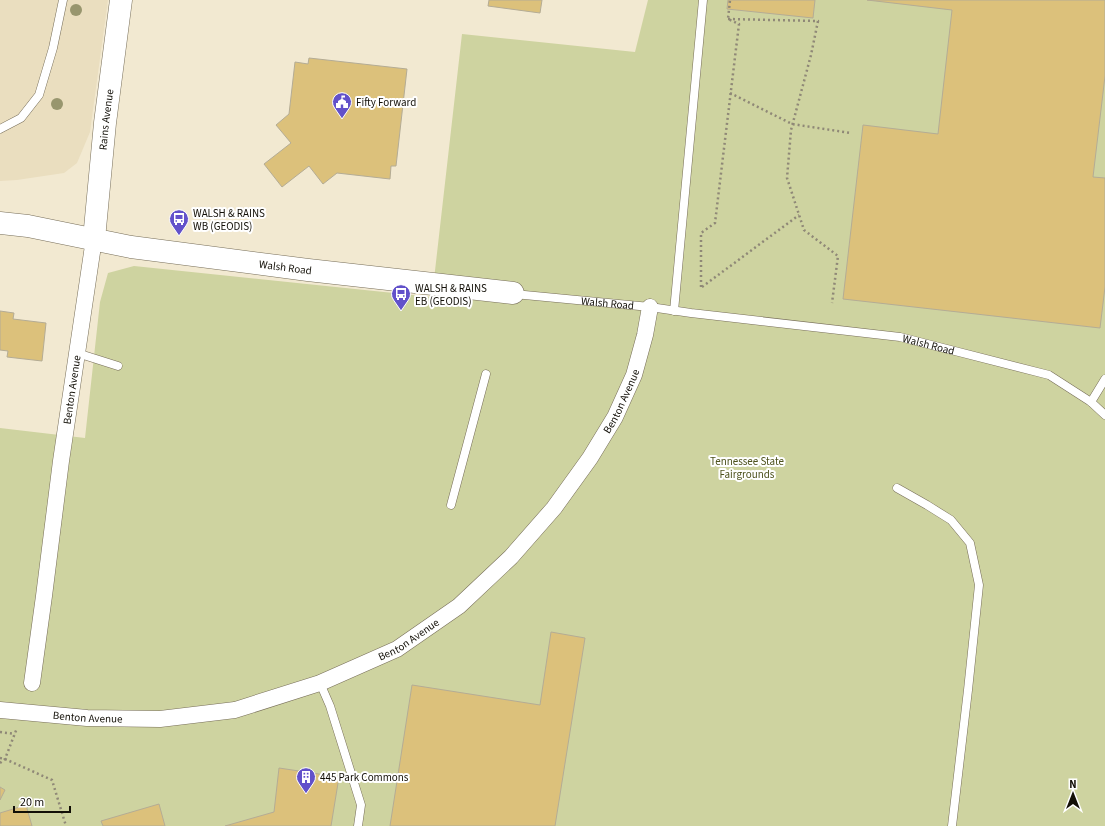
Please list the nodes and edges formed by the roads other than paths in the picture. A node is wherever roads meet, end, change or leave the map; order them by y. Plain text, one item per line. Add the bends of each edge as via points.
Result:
1 (63, 0) edge
2 (121, 0) edge
3 (704, 0) edge
4 (0, 129) edge
5 (0, 223) edge
6 (94, 239) junction
7 (513, 293) joint
8 (650, 307) junction
9 (674, 311) junction
10 (77, 353) junction
11 (118, 366) dead end
12 (486, 374) dead end
13 (1105, 379) edge
14 (1091, 402) junction
15 (1105, 415) edge
16 (897, 488) dead end
17 (451, 505) dead end
18 (32, 683) dead end
19 (320, 683) junction
20 (0, 710) edge
21 (358, 826) edge
22 (952, 826) edge

1 - 4 lane via 53,48 39,95 21,118
2 - 6 main road, Rains Avenue via 105,122
3 - 9 lane
5 - 6 main road, Walsh Road
6 - 7 main road, Walsh Road via 131,247 308,270
6 - 10 street, Benton Avenue
7 - 8 lane, Walsh Road
8 - 9 lane, Walsh Road
8 - 19 street, Benton Avenue via 634,375 615,417 590,458 554,508 526,541 459,606 397,649
9 - 14 lane, Walsh Road via 900,337 1049,375
10 - 11 lane
10 - 18 street, Benton Avenue
12 - 17 lane
13 - 14 lane
14 - 15 lane, Walsh Road
16 - 22 lane via 951,520 970,543 979,585
19 - 20 street, Benton Avenue via 234,710 160,719 87,718
19 - 21 lane via 330,706 362,806

